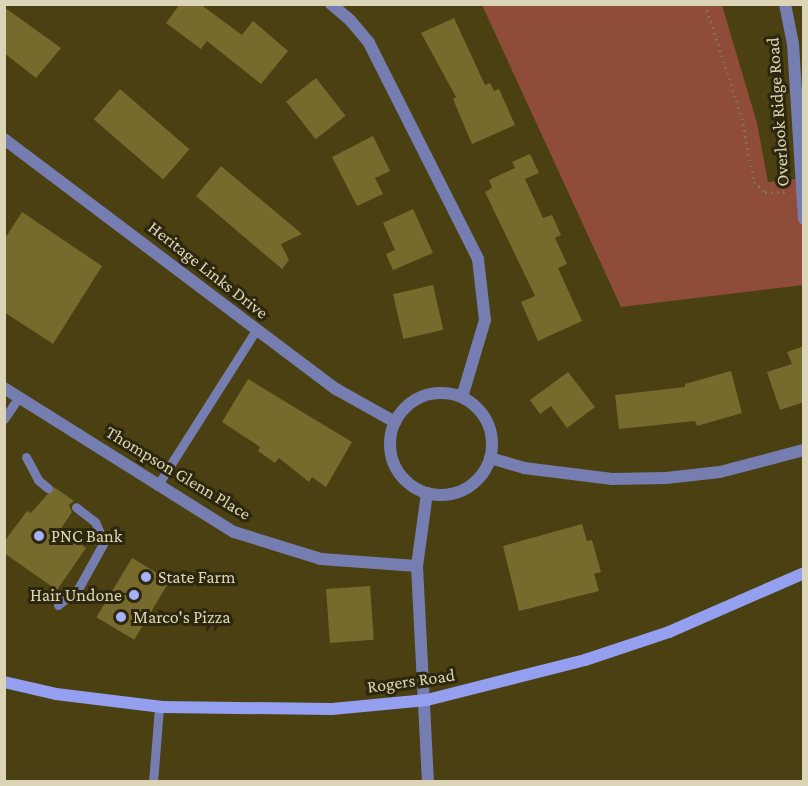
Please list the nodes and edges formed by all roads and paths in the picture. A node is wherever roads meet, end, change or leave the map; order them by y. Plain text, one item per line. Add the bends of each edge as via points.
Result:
1 (331, 4) edge
2 (705, 4) edge
3 (785, 4) edge
4 (4, 139) edge
5 (801, 191) junction
6 (804, 219) edge
7 (256, 330) junction
8 (4, 388) edge
9 (19, 397) junction
10 (462, 397) junction
11 (4, 419) edge
12 (395, 422) junction
13 (804, 450) edge
14 (26, 457) dead end
15 (490, 458) junction
16 (157, 486) junction
17 (48, 488) dead end
18 (427, 493) junction
19 (76, 507) dead end
20 (417, 566) junction
21 (804, 573) edge
22 (58, 605) dead end
23 (4, 682) edge
24 (427, 700) junction
25 (159, 707) junction
26 (153, 782) edge
27 (428, 782) edge

1 - 10 street via 369,43 478,259 484,320
2 - 5 path via 742,118 754,182 765,192
3 - 5 street, Overlook Ridge Road via 793,44
4 - 7 street, Heritage Links Drive
5 - 6 street, Overlook Ridge Road
7 - 12 street, Heritage Links Drive via 336,389
7 - 16 lane
8 - 9 street, Thompson Glenn Place
9 - 11 lane
9 - 16 street, Thompson Glenn Place
10 - 12 street via 431,394 417,399
10 - 15 street via 488,423
12 - 18 street via 391,436 394,465 402,477
13 - 15 street via 720,472 655,478 612,479 524,468
14 - 17 lane via 38,480
15 - 18 street via 483,472 458,492
16 - 20 street, Thompson Glenn Place via 234,532 321,559
18 - 20 street
19 - 22 lane via 95,522 104,542 78,589
20 - 24 street
21 - 24 main road, Rogers Road via 669,632 585,660
23 - 25 main road, Rogers Road via 56,694
24 - 25 main road, Rogers Road via 332,709
24 - 27 street
25 - 26 lane

